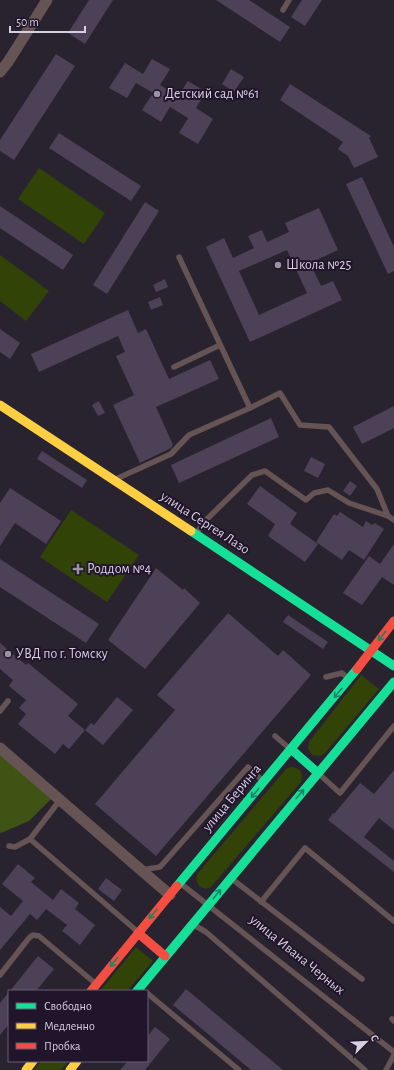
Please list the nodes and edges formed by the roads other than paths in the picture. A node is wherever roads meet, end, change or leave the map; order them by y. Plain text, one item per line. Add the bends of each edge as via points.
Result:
1 (47, 0) edge
2 (290, 0) edge
3 (283, 10) dead end
4 (0, 72) edge
5 (179, 257) dead end
6 (220, 346) junction
7 (174, 367) dead end
8 (0, 405) edge
9 (250, 408) junction
10 (113, 480) junction
11 (388, 516) junction
12 (394, 520) edge
13 (196, 534) junction
14 (394, 621) edge
15 (370, 651) junction
16 (394, 666) edge
17 (326, 677) dead end
18 (349, 679) junction
19 (394, 682) edge
20 (8, 701) dead end
21 (0, 711) edge
22 (394, 726) edge
23 (275, 736) dead end
24 (0, 748) edge
25 (291, 749) junction
26 (318, 773) junction
27 (264, 782) junction
28 (60, 800) junction
29 (30, 839) junction
30 (9, 846) dead end
31 (141, 870) junction
32 (230, 878) junction
33 (180, 883) junction
34 (170, 895) junction
35 (261, 902) junction
36 (208, 905) junction
37 (394, 920) edge
38 (192, 924) junction
39 (138, 933) junction
40 (165, 956) junction
41 (0, 975) edge
42 (362, 979) dead end
43 (94, 987) edge
44 (143, 990) edge
45 (148, 996) edge
46 (394, 1054) edge
47 (32, 1062) edge
48 (76, 1062) edge
49 (26, 1070) edge
50 (70, 1070) edge
51 (239, 1070) edge
52 (365, 1070) edge
53 (386, 1070) edge

1 - 4 street
2 - 3 lane
5 - 6 lane
6 - 7 lane
6 - 9 lane
8 - 10 street, улица Сергея Лазо
9 - 10 lane via 189,435 171,454
9 - 11 lane via 280,393 300,425 329,427 377,489
10 - 13 street, улица Сергея Лазо
11 - 12 lane
11 - 13 lane via 349,503 328,490 314,493 306,500 265,471 252,475 205,521
13 - 15 street, улица Сергея Лазо
14 -> 15 street, улица Беринга
15 - 16 street, улица Сергея Лазо
15 - 18 street, улица Беринга
17 - 18 lane via 342,673
18 -> 25 street, улица Беринга
19 - 26 street
20 - 21 lane
22 - 26 lane via 340,793
23 - 25 lane
24 - 28 street
25 - 26 street
25 - 27 street, улица Беринга
32 -> 26 street
27 - 31 lane via 248,767 160,866
27 -> 33 street, улица Беринга
28 - 29 lane
28 - 31 street
29 - 30 lane via 16,847
29 - 39 lane
31 - 34 street
32 - 35 lane
36 -> 32 street
33 - 34 street, улица Беринга
33 - 36 lane, улица Ивана Черных
34 -> 39 street, улица Беринга
35 - 37 lane via 305,848
35 - 42 lane
36 - 38 street
36 - 46 lane, улица Ивана Черных
38 - 40 street
38 - 52 lane via 206,932
39 - 40 street
39 -> 43 street, улица Беринга
40 - 44 street
41 - 43 lane via 33,935 38,936
45 - 51 lane
46 - 53 lane
47 - 49 street
48 - 50 street

